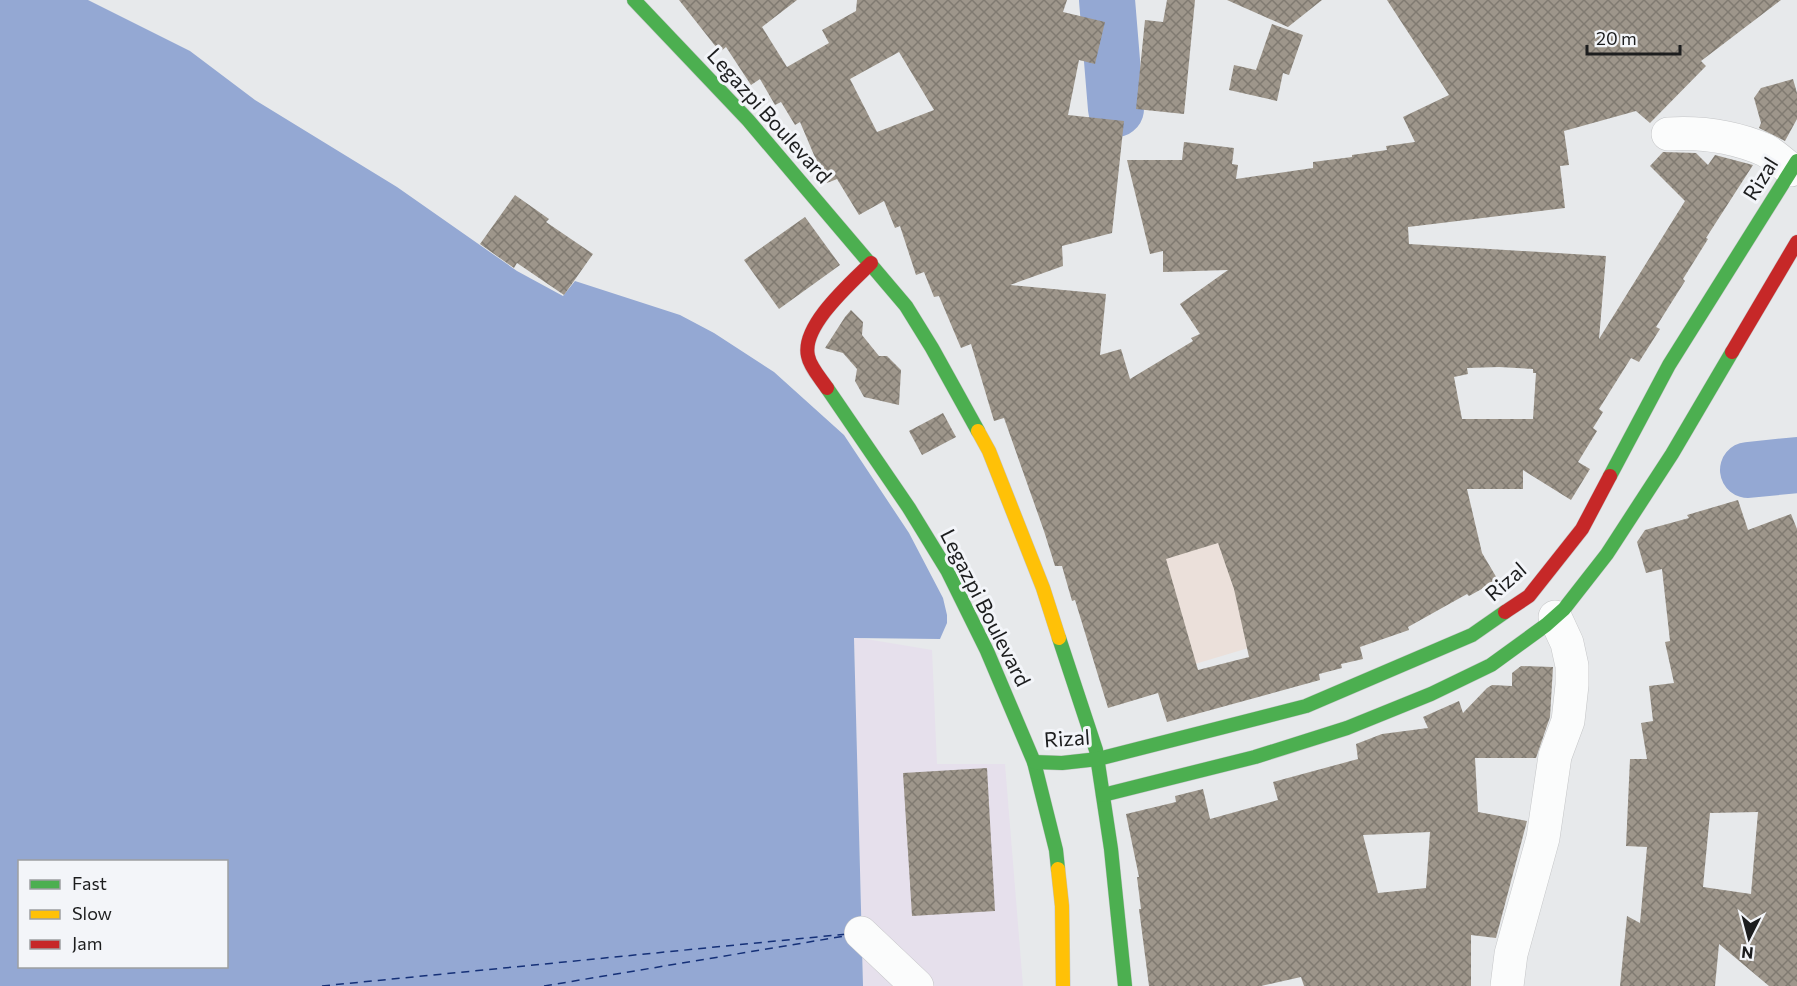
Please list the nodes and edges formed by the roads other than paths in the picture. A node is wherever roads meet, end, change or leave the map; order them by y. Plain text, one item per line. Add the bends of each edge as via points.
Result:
1 (634, 0) edge
2 (1668, 134) dead end
3 (1794, 166) edge
4 (1797, 242) edge
5 (871, 263) junction
6 (1594, 541) junction
7 (1559, 613) junction
8 (1098, 759) junction
9 (1034, 762) junction
10 (1103, 795) junction
11 (861, 933) dead end
12 (917, 986) edge
13 (1063, 986) edge
14 (1125, 986) edge
15 (1507, 986) edge

1 - 5 street, Legazpi Boulevard via 748,120
2 - 3 street via 1690,132 1747,144
3 - 6 street, Rizal via 1670,365
4 - 6 street, Rizal via 1672,454
5 - 8 street, Legazpi Boulevard via 906,306 989,451 1043,588
5 - 9 street, Legazpi Boulevard via 830,305 815,327 806,344 808,359 947,570 987,651
6 - 7 street, Rizal
6 - 8 street, Rizal via 1529,596 1472,635 1306,706
7 - 10 street, Rizal via 1491,665 1347,728 1255,757
7 - 15 street via 1572,666 1568,721 1555,756 1543,838 1511,954
8 - 9 street, Rizal
8 - 10 street, Legazpi Boulevard
9 - 13 street, Legazpi Boulevard via 1056,850 1062,906
10 - 14 street, Legazpi Boulevard
11 - 12 street

